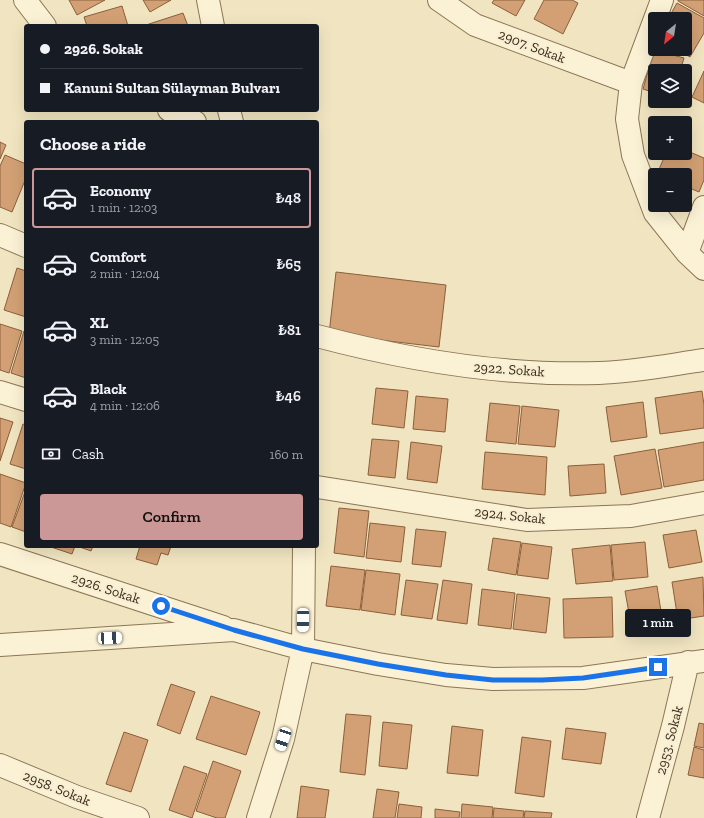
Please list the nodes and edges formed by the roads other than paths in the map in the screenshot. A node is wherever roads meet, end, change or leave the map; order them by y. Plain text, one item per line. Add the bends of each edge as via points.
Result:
1 (25, 0) edge
2 (208, 0) edge
3 (438, 0) edge
4 (662, 0) edge
5 (43, 24) edge
6 (213, 24) edge
7 (631, 84) junction
8 (174, 112) edge
9 (192, 120) edge
10 (704, 207) edge
11 (0, 236) edge
12 (24, 245) edge
13 (687, 253) junction
14 (704, 269) edge
15 (319, 337) edge
16 (704, 360) edge
17 (0, 392) edge
18 (24, 399) edge
19 (319, 487) edge
20 (704, 503) edge
21 (304, 548) edge
22 (0, 554) edge
23 (234, 630) junction
24 (0, 645) edge
25 (303, 649) junction
26 (696, 661) edge
27 (0, 764) edge
28 (138, 818) edge
29 (258, 818) edge
30 (648, 818) edge

1 - 5 street
2 - 6 street
3 - 7 street, 2907. Sokak via 475,25
4 - 7 street
7 - 13 street via 627,119 634,155 655,213
8 - 9 street
10 - 13 street
11 - 12 street
13 - 14 street
15 - 16 street, 2922. Sokak via 357,347 432,360 475,367 530,371 600,373
17 - 18 street
19 - 20 street, 2924. Sokak via 527,520 631,516
21 - 25 street
22 - 23 street, 2926. Sokak
23 - 24 street
23 - 25 street, 2926. Sokak
25 - 26 street, 2926. Sokak via 378,664 493,680 583,678
25 - 29 street via 283,739
26 - 30 street, 2953. Sokak via 673,726
27 - 28 street, 2958. Sokak via 71,794

